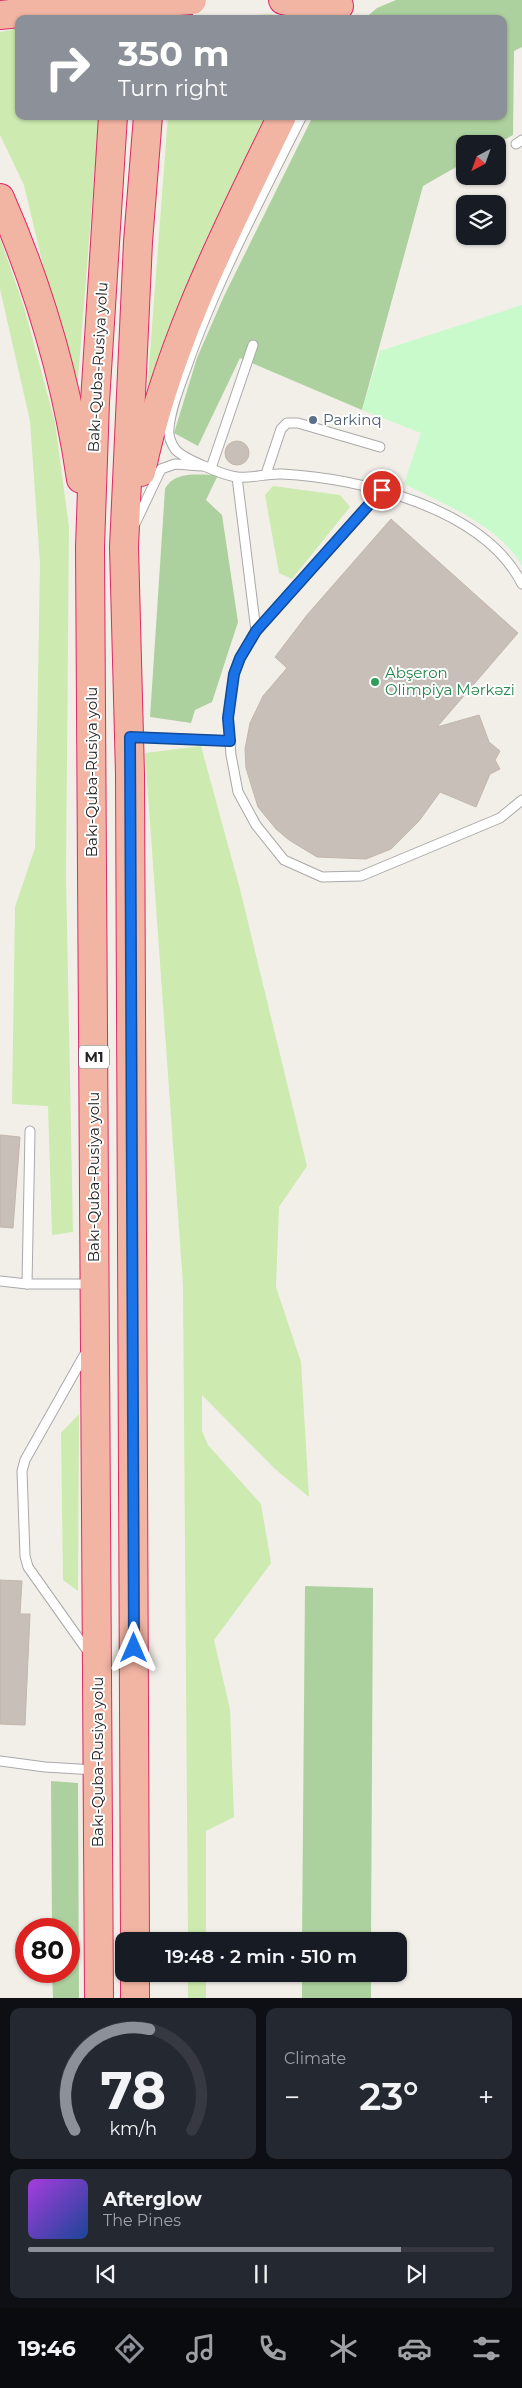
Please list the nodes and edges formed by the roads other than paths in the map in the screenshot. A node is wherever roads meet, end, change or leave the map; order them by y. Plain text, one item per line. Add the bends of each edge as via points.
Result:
1 (120, 0) edge
2 (157, 0) edge
3 (192, 0) edge
4 (283, 0) edge
5 (339, 10) edge
6 (0, 14) edge
7 (119, 15) edge
8 (156, 15) edge
9 (113, 120) edge
10 (148, 120) edge
11 (280, 120) edge
12 (300, 120) edge
13 (0, 198) edge
14 (253, 345) dead end
15 (380, 447) dead end
16 (211, 468) junction
17 (266, 474) junction
18 (237, 477) junction
19 (382, 490) junction
20 (124, 546) junction
21 (90, 547) junction
22 (522, 584) edge
23 (256, 631) junction
24 (130, 737) junction
25 (230, 741) junction
26 (522, 800) edge
27 (30, 1131) dead end
28 (0, 1281) edge
29 (27, 1284) junction
30 (94, 1284) junction
31 (95, 1337) junction
32 (97, 1663) junction
33 (0, 1761) edge
34 (98, 1770) junction
35 (135, 1932) edge
36 (135, 1982) edge
37 (99, 1998) edge
38 (135, 1998) edge

1 - 7 highway
2 - 8 highway
3 - 6 highway, bridge
4 - 5 highway
9 - 21 highway, Bakı-Quba-Rusiya yolu / M1 via 95,402
10 - 20 highway, M1 via 138,242
11 - 20 highway via 174,352 155,410
12 - 16 lane via 203,325 175,401 169,427 175,449
13 - 21 highway via 24,259 69,411
14 - 16 lane
15 - 17 lane via 298,423 286,423
16 - 18 lane
16 - 20 lane via 175,464 161,469
17 - 18 lane
17 - 19 lane via 312,477
18 - 23 lane
19 - 22 lane via 430,507 473,529 491,543
19 - 23 lane
20 - 24 highway, M1
21 - 30 highway, Bakı-Quba-Rusiya yolu / M1
23 - 25 lane via 234,674 228,718
24 - 25 lane
24 - 35 highway, M1
25 - 26 lane via 238,792 256,825 284,860 322,877 361,876 500,818
27 - 29 lane
28 - 29 lane
29 - 30 lane
30 - 31 highway, Bakı-Quba-Rusiya yolu / M1
31 - 32 highway, Bakı-Quba-Rusiya yolu / M1
31 - 32 lane via 25,1460 22,1471 28,1567
32 - 34 highway, Bakı-Quba-Rusiya yolu / M1
33 - 34 lane
34 - 37 highway, Bakı-Quba-Rusiya yolu / M1
36 - 38 highway

